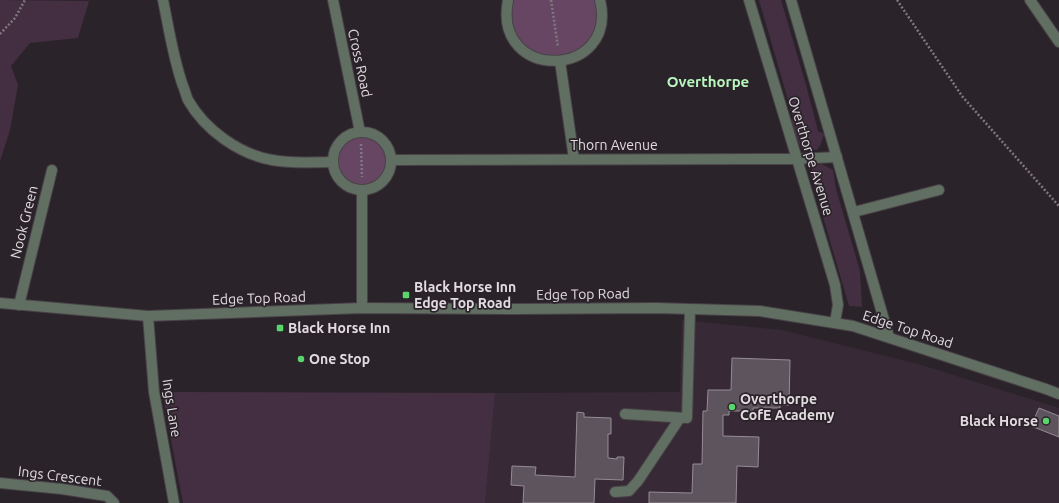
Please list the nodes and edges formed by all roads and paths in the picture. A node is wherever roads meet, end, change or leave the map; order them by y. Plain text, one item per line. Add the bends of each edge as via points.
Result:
1 (25, 0) edge
2 (163, 0) edge
3 (333, 0) edge
4 (508, 0) edge
5 (551, 0) edge
6 (600, 0) edge
7 (749, 0) edge
8 (792, 0) edge
9 (897, 0) edge
10 (1030, 0) edge
11 (0, 34) edge
12 (1059, 42) edge
13 (560, 62) junction
14 (360, 132) junction
15 (837, 157) junction
16 (574, 159) junction
17 (797, 159) junction
18 (391, 160) junction
19 (333, 162) junction
20 (52, 170) dead end
21 (362, 190) junction
22 (939, 190) dead end
23 (1059, 206) edge
24 (854, 212) junction
25 (0, 303) edge
26 (19, 305) junction
27 (362, 308) junction
28 (690, 309) junction
29 (148, 316) junction
30 (835, 322) junction
31 (889, 337) junction
32 (1059, 394) edge
33 (625, 414) dead end
34 (680, 418) junction
35 (0, 484) edge
36 (615, 492) dead end
37 (114, 503) edge
38 (174, 503) edge

1 - 11 path via 15,18
2 - 19 street via 178,72 188,100 203,121 221,137 245,152 271,160
3 - 14 street, Cross Road
4 - 13 street via 506,18 510,32 518,45 529,55 540,60
5 - 13 path
6 - 13 street via 602,17 593,42 583,53
7 - 17 street, Overthorpe Avenue
8 - 15 street, Overthorpe Avenue
9 - 23 path via 962,96
10 - 12 street
13 - 16 street
14 - 18 street via 374,134 380,138 389,150
14 - 19 street via 348,135 341,141 335,149
14 - 21 path
15 - 17 street, Thorn Avenue
15 - 24 street, Overthorpe Avenue
16 - 17 street, Thorn Avenue
16 - 18 street, Thorn Avenue
17 - 30 street, Overthorpe Avenue via 835,285 838,305
18 - 21 street via 389,173 384,180 377,186
19 - 21 street via 335,173 344,184
20 - 26 street, Nook Green
21 - 27 street
22 - 24 street, Overthorpe Avenue
24 - 31 street, Overthorpe Avenue
25 - 26 street, Edge Top Road
26 - 29 street, Edge Top Road
27 - 28 street, Edge Top Road
27 - 29 street, Edge Top Road
28 - 30 street, Edge Top Road via 760,311
28 - 34 street via 687,418
29 - 38 street, Ings Lane via 154,392
30 - 31 street, Edge Top Road
31 - 32 street, Edge Top Road
33 - 34 street
34 - 36 street via 630,491
35 - 37 street, Ings Crescent via 107,496

